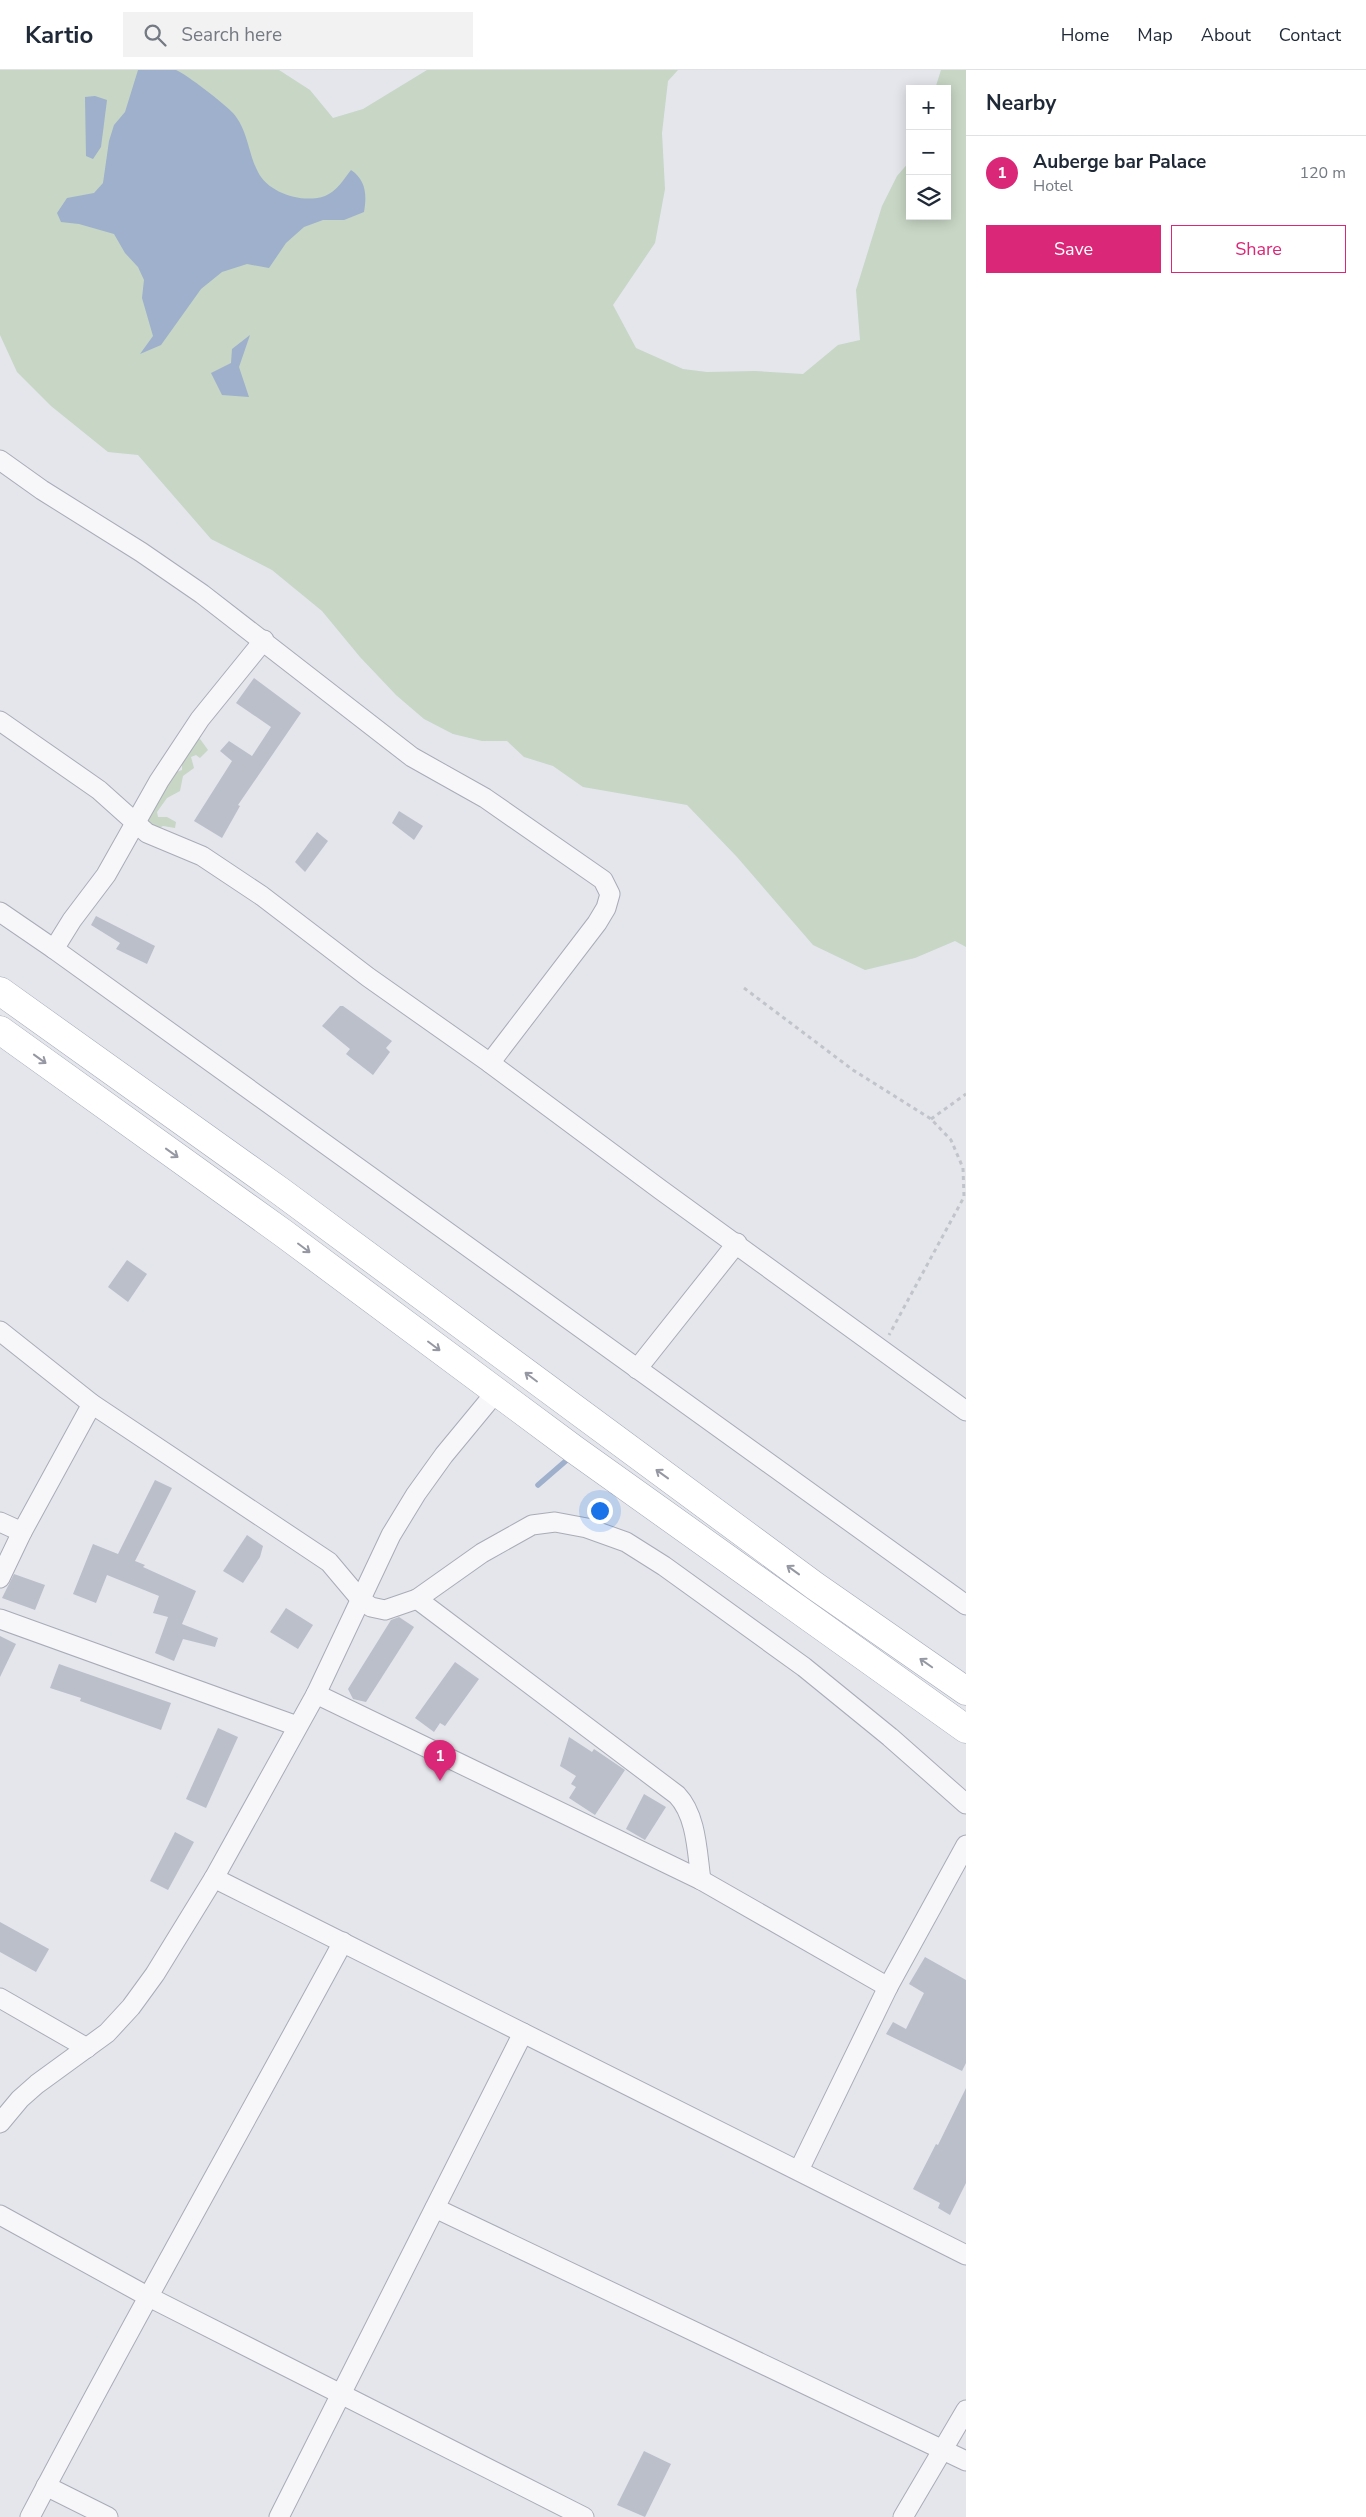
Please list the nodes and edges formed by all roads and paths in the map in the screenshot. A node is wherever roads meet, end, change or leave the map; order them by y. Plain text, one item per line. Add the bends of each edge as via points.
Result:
1 (0, 460) edge
2 (264, 640) junction
3 (0, 721) edge
4 (136, 824) junction
5 (0, 912) edge
6 (54, 948) junction
7 (744, 988) dead end
8 (0, 991) edge
9 (0, 1030) edge
10 (490, 1063) junction
11 (966, 1094) edge
12 (932, 1118) junction
13 (737, 1243) junction
14 (0, 1331) edge
15 (880, 1348) junction
16 (637, 1369) junction
17 (496, 1392) junction
18 (92, 1404) junction
19 (966, 1410) edge
20 (0, 1522) edge
21 (22, 1532) junction
22 (0, 1578) edge
23 (417, 1599) junction
24 (360, 1600) junction
25 (966, 1605) edge
26 (0, 1620) edge
27 (966, 1691) edge
28 (316, 1694) junction
29 (297, 1726) junction
30 (966, 1729) edge
31 (966, 1804) edge
32 (966, 1845) edge
33 (214, 1878) junction
34 (701, 1880) junction
35 (343, 1942) junction
36 (888, 1987) junction
37 (0, 1998) edge
38 (523, 2033) junction
39 (87, 2048) junction
40 (0, 2123) edge
41 (799, 2170) junction
42 (435, 2208) junction
43 (0, 2215) edge
44 (966, 2255) edge
45 (147, 2296) junction
46 (342, 2394) junction
47 (966, 2410) edge
48 (944, 2450) junction
49 (966, 2461) edge
50 (46, 2486) junction
51 (30, 2517) edge
52 (108, 2517) edge
53 (279, 2517) edge
54 (584, 2517) edge
55 (904, 2517) edge

1 - 2 street via 174,574
2 - 4 street via 200,719 159,781
2 - 10 street via 412,756 485,798 603,880 610,894 597,923
3 - 4 street via 98,790
4 - 6 street via 106,875
4 - 10 street via 147,833 202,856 242,882
5 - 6 street
6 - 16 street
7 - 12 path via 853,1070
27 -> 8 main road via 815,1586 280,1191
9 -> 17 main road via 283,1233
10 - 13 street
11 - 12 path
12 - 15 path via 951,1140 962,1168 964,1197
13 - 15 street
13 - 16 street
14 - 18 street
15 - 19 street
16 - 25 street
17 - 24 street via 416,1494 391,1535
17 - 30 main road
18 - 21 street
18 - 24 street via 330,1562
20 - 21 street
21 - 22 street
23 - 24 street via 385,1610
23 - 31 street via 482,1553 532,1525 555,1522 587,1528 626,1542 804,1667
23 - 34 street via 677,1795 686,1804 691,1818
24 - 28 street
26 - 29 street
28 - 29 street
28 - 34 street
29 - 33 street
32 - 36 street
33 - 35 street
33 - 39 street via 131,2007 107,2033
34 - 36 street
35 - 38 street
35 - 45 street
36 - 41 street
37 - 39 street
38 - 41 street
38 - 42 street
39 - 40 street via 37,2084
41 - 44 street
42 - 46 street
42 - 48 street
43 - 45 street
45 - 46 street
45 - 50 street
46 - 53 street
46 - 54 street
47 - 48 street
48 - 49 street
48 - 55 street
50 - 51 street
50 - 52 street

